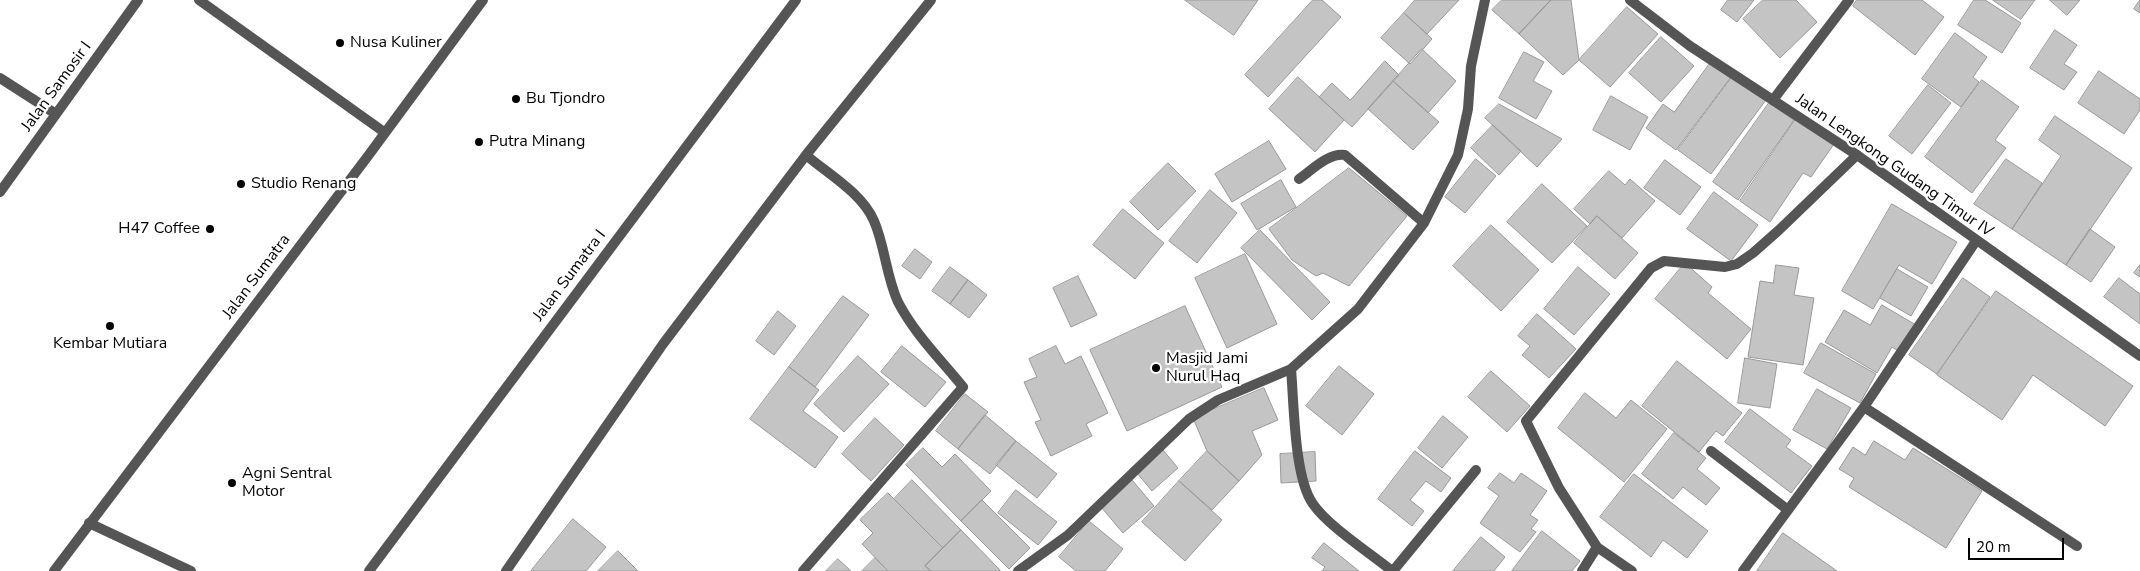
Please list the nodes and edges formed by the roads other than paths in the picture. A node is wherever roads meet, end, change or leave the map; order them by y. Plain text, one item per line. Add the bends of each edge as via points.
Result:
1 (138, 0) edge
2 (199, 0) edge
3 (483, 0) edge
4 (796, 0) edge
5 (930, 0) edge
6 (1485, 0) edge
7 (1630, 0) edge
8 (1849, 0) edge
9 (0, 78) edge
10 (1773, 100) junction
11 (56, 114) junction
12 (384, 132) junction
13 (806, 155) junction
14 (1857, 155) junction
15 (1299, 179) dead end
16 (0, 192) edge
17 (1424, 223) junction
18 (1976, 241) junction
19 (2140, 356) edge
20 (1291, 369) junction
21 (1864, 407) junction
22 (1711, 451) dead end
23 (1476, 470) dead end
24 (1788, 510) junction
25 (89, 524) junction
26 (2077, 546) dead end
27 (1597, 547) junction
28 (54, 571) edge
29 (191, 571) edge
30 (368, 571) edge
31 (506, 571) edge
32 (803, 571) edge
33 (1018, 571) edge
34 (1392, 571) edge
35 (1582, 571) edge
36 (1632, 571) edge
37 (1743, 571) edge

1 - 11 street, Jalan Samosir I
2 - 12 street
3 - 12 street, Jalan Sumatra
4 - 30 street, Jalan Sumatra I
5 - 13 street
6 - 17 street via 1458,155
7 - 10 street, Jalan Lengkong Gudang Timur IV via 1690,46
8 - 10 street
9 - 11 street
10 - 14 street, Jalan Lengkong Gudang Timur IV
11 - 16 street, Jalan Samosir I
12 - 25 street, Jalan Sumatra
13 - 31 street via 663,344
13 - 32 street via 866,208 874,221 898,301 963,387
14 - 18 street, Jalan Lengkong Gudang Timur IV
14 - 27 street via 1752,254 1737,264 1725,267 1664,261 1652,268 1526,421 1559,488
15 - 17 street via 1329,157 1345,155
17 - 20 street via 1358,309
18 - 19 street, Jalan Lengkong Gudang Timur IV
18 - 21 street
20 - 33 street via 1218,400 1189,418 1068,535
20 - 34 street via 1300,470 1305,489 1322,515
21 - 24 street
21 - 26 street
22 - 24 street
23 - 34 street
24 - 37 street
25 - 28 street, Jalan Sumatra
25 - 29 street
27 - 35 street
27 - 36 street

